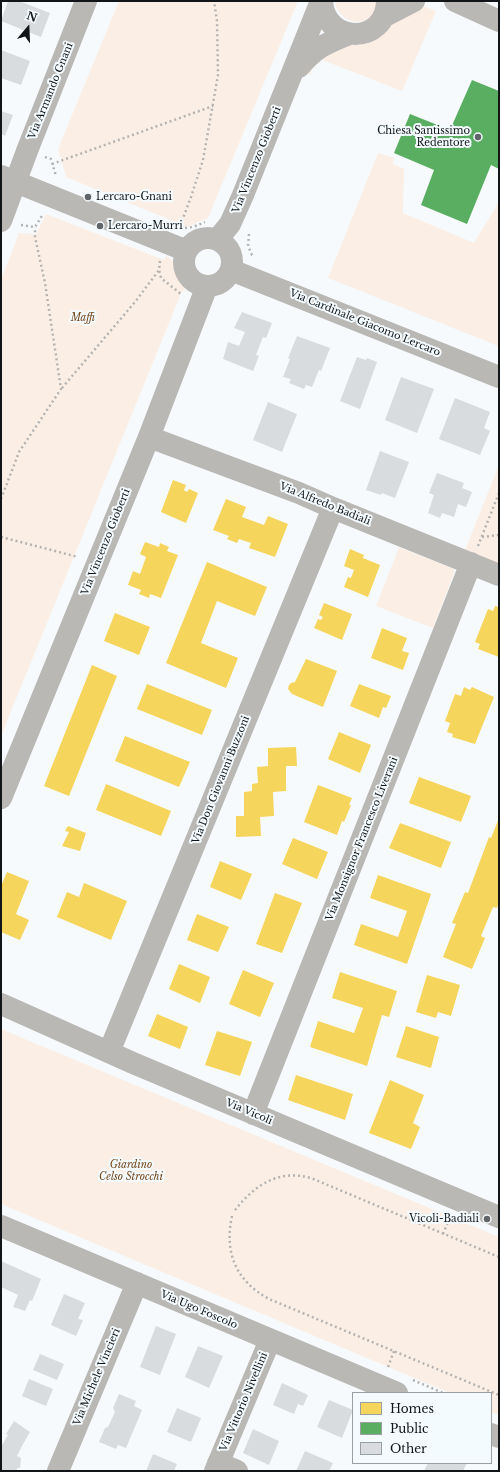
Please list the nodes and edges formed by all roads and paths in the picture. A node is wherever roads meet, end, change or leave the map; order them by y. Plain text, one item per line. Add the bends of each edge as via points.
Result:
1 (86, 1) edge
2 (214, 1) edge
3 (322, 1) edge
4 (414, 1) edge
5 (455, 1) edge
6 (386, 8) edge
7 (499, 21) edge
8 (349, 34) junction
9 (292, 76) junction
10 (213, 106) junction
11 (52, 164) dead end
12 (8, 179) edge
13 (45, 209) dead end
14 (11, 223) edge
15 (35, 227) junction
16 (251, 228) dead end
17 (173, 236) junction
18 (217, 240) junction
19 (187, 251) junction
20 (257, 257) dead end
21 (159, 270) junction
22 (231, 270) junction
23 (207, 286) junction
24 (181, 300) dead end
25 (499, 377) edge
26 (61, 389) junction
27 (149, 437) junction
28 (499, 493) edge
29 (1, 499) edge
30 (333, 508) junction
31 (499, 535) edge
32 (1, 537) edge
33 (481, 537) junction
34 (473, 557) junction
35 (81, 558) dead end
36 (499, 575) edge
37 (1, 798) edge
38 (1, 1004) edge
39 (109, 1052) junction
40 (253, 1114) junction
41 (235, 1210) dead end
42 (452, 1213) dead end
43 (232, 1216) dead end
44 (499, 1217) edge
45 (1, 1226) edge
46 (443, 1234) junction
47 (499, 1257) edge
48 (137, 1283) junction
49 (270, 1340) junction
50 (394, 1351) junction
51 (388, 1367) dead end
52 (395, 1392) edge
53 (492, 1392) edge
54 (223, 1468) edge
55 (58, 1471) edge

1 - 12 street, Via Armando Gnani via 27,150
2 - 10 path via 218,75
3 - 8 street, Via Vincenzo Gioberti via 326,18 332,26
3 - 9 street, Via Vincenzo Gioberti
4 - 6 street, Via Vincenzo Gioberti
5 - 7 street
6 - 8 street, Via Vincenzo Gioberti via 379,24 370,31
8 - 9 street, Via Vincenzo Gioberti via 310,54
9 - 18 street, Via Vincenzo Gioberti via 230,224
10 - 11 path
10 - 17 path via 203,160 191,197
12 - 14 street, Via Armando Gnani
12 - 17 street
13 - 15 path
14 - 15 path
15 - 26 path
16 - 20 path via 248,246 252,255
17 - 19 street
17 - 21 path via 160,259
18 - 19 street via 210,238 197,241
18 - 22 street via 228,249
19 - 23 street via 185,267 188,274 199,284
21 - 24 path via 161,278 181,294
21 - 26 path
22 - 23 street via 222,282
22 - 25 street, Via Cardinale Giacomo Lercaro
23 - 27 street, Via Vincenzo Gioberti
26 - 29 path via 19,452
27 - 30 street, Via Alfredo Badiali
27 - 37 street, Via Vincenzo Gioberti
28 - 33 path
30 - 34 street, Via Alfredo Badiali
30 - 39 street, Via Don Giovanni Buzzoni
31 - 33 path
32 - 35 path
33 - 34 path
34 - 36 street, Via Alfredo Badiali
34 - 40 street, Via Monsignor Francesco Liverani
38 - 39 street, Via Vicoli
39 - 40 street, Via Vicoli
40 - 44 street, Via Vicoli
41 - 46 path via 264,1182 272,1178 301,1175
42 - 46 path
43 - 50 path via 229,1239 231,1253 240,1275 258,1292 269,1299
45 - 48 street, Via Ugo Foscolo
46 - 47 path
48 - 49 street, Via Ugo Foscolo
48 - 55 street, Via Michele Vincieri
49 - 52 street, Via Ugo Foscolo
49 - 54 street, Via Vittorio Nivellini
50 - 51 path
50 - 53 path

